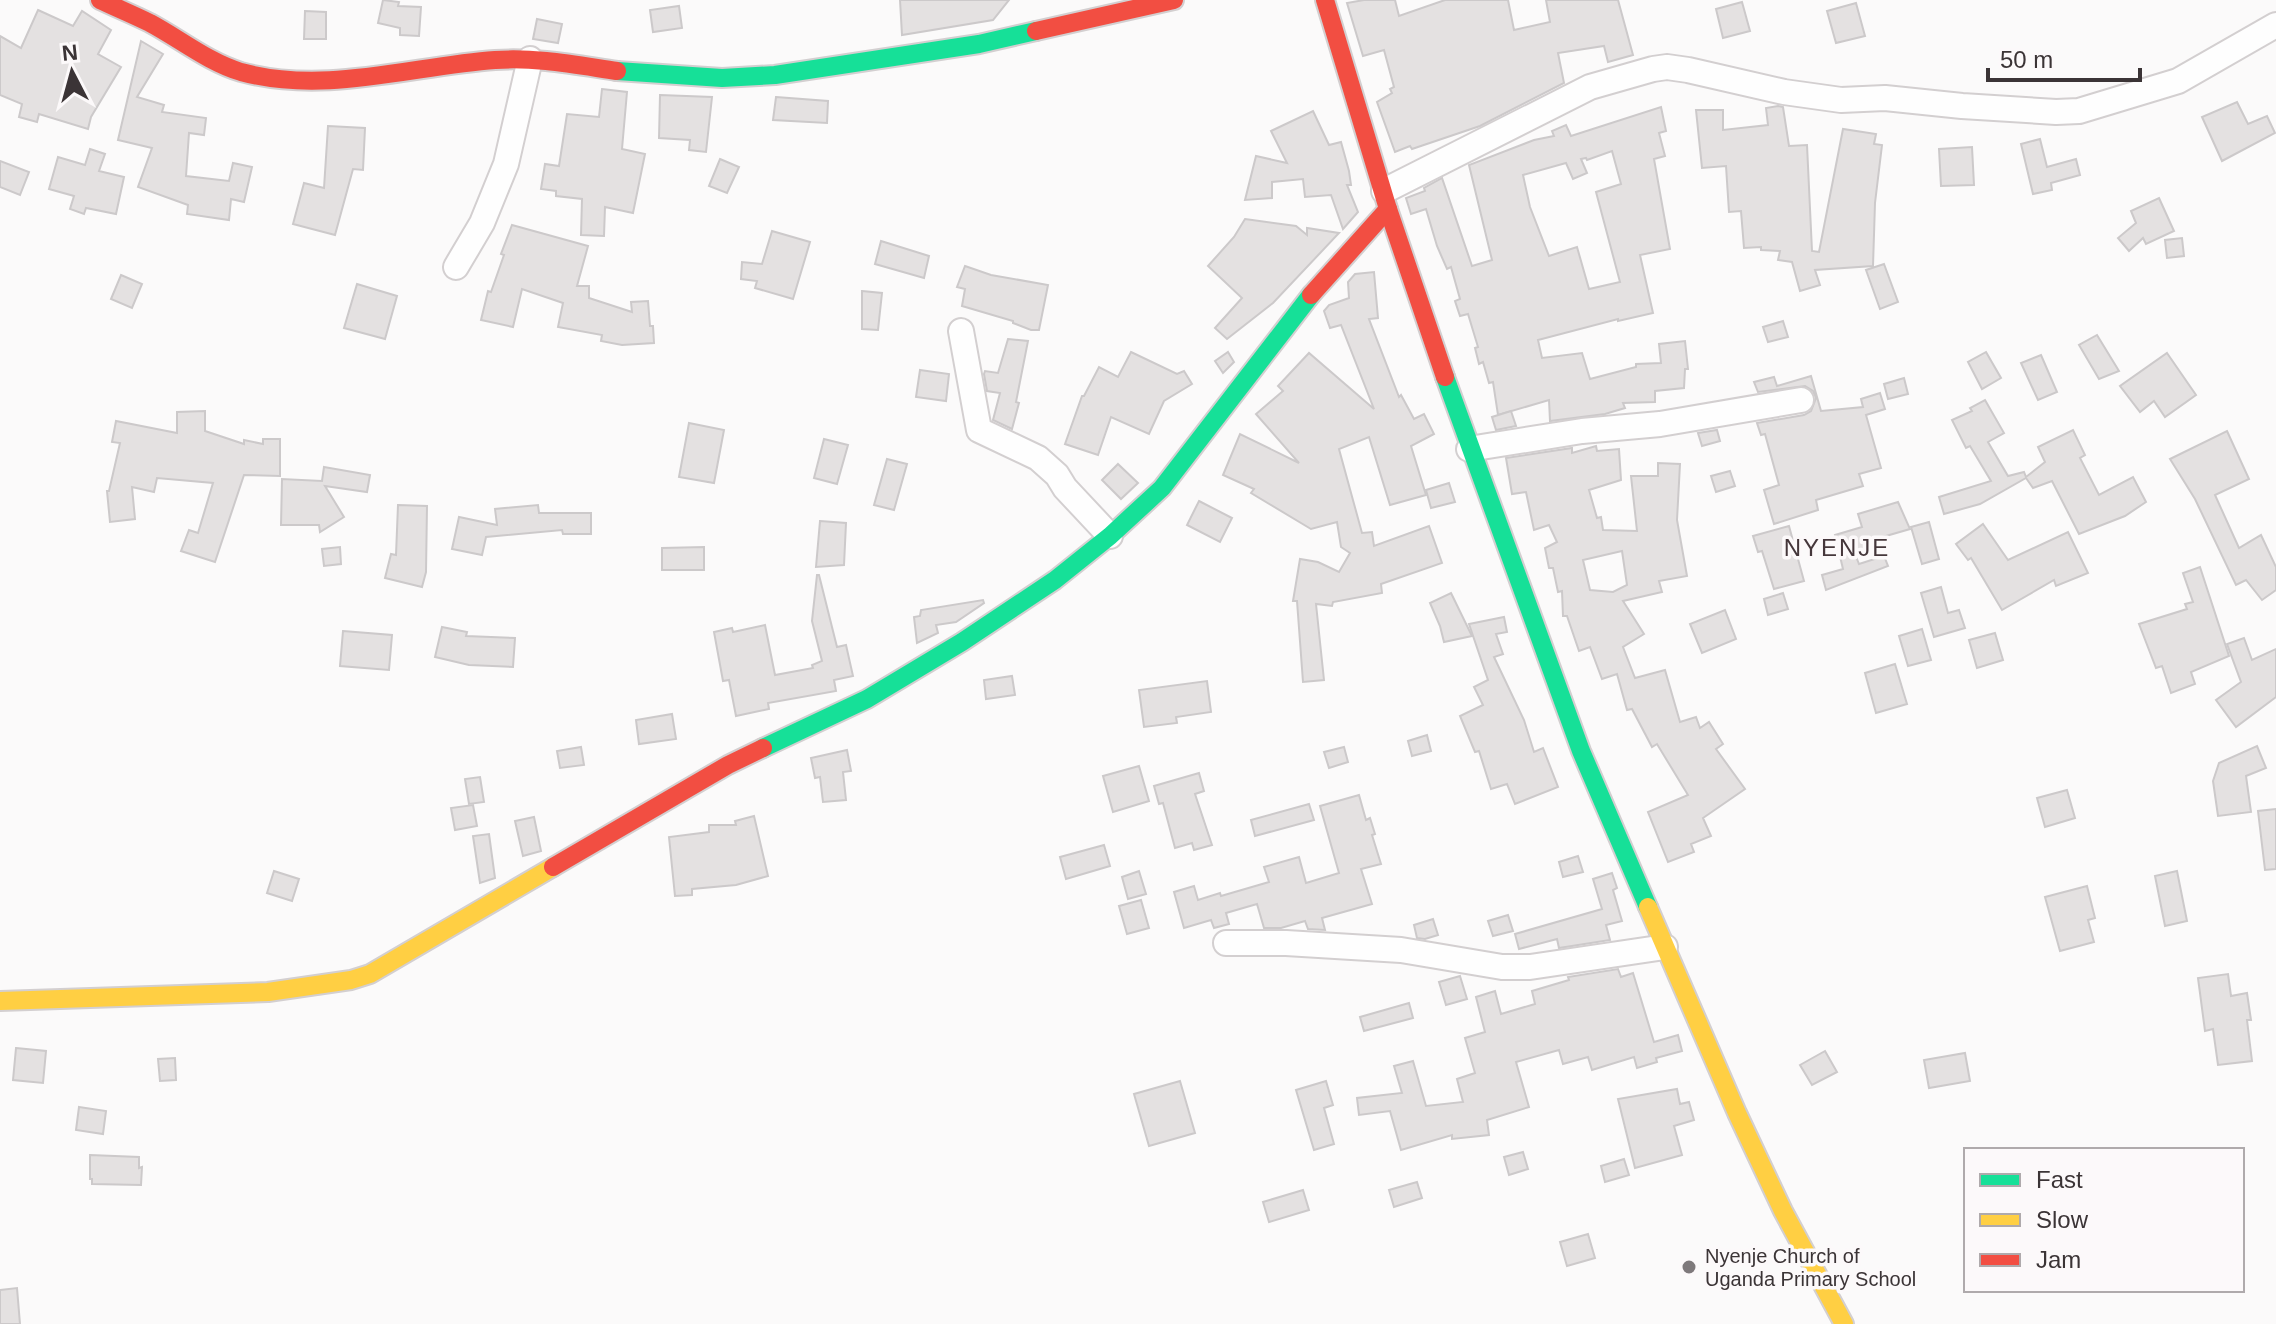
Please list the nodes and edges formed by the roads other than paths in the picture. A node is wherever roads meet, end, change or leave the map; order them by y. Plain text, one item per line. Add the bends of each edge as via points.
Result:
1 (100, 0) edge
2 (1174, 0) edge
3 (1325, 0) edge
4 (2276, 25) edge
5 (530, 59) junction
6 (1386, 200) junction
7 (456, 267) dead end
8 (961, 331) dead end
9 (1801, 400) dead end
10 (1469, 449) junction
11 (1110, 536) junction
12 (1226, 943) dead end
13 (1665, 947) junction
14 (0, 1001) edge
15 (1844, 1324) edge

1 - 5 street via 218,63 270,78 345,79
2 - 5 street via 979,44 775,75 634,73
3 - 6 street
4 - 6 street via 2178,81 2079,111 1885,98 1841,100 1688,70 1653,69 1590,87
5 - 7 street via 506,164 482,223
6 - 10 street
6 - 11 street via 1162,488
8 - 11 street via 979,430 1038,458
9 - 10 street
10 - 13 street via 1581,751
11 - 14 street via 1055,580 867,699 728,765 370,974 268,992
12 - 13 street via 1401,950 1502,967
13 - 15 street via 1783,1211

